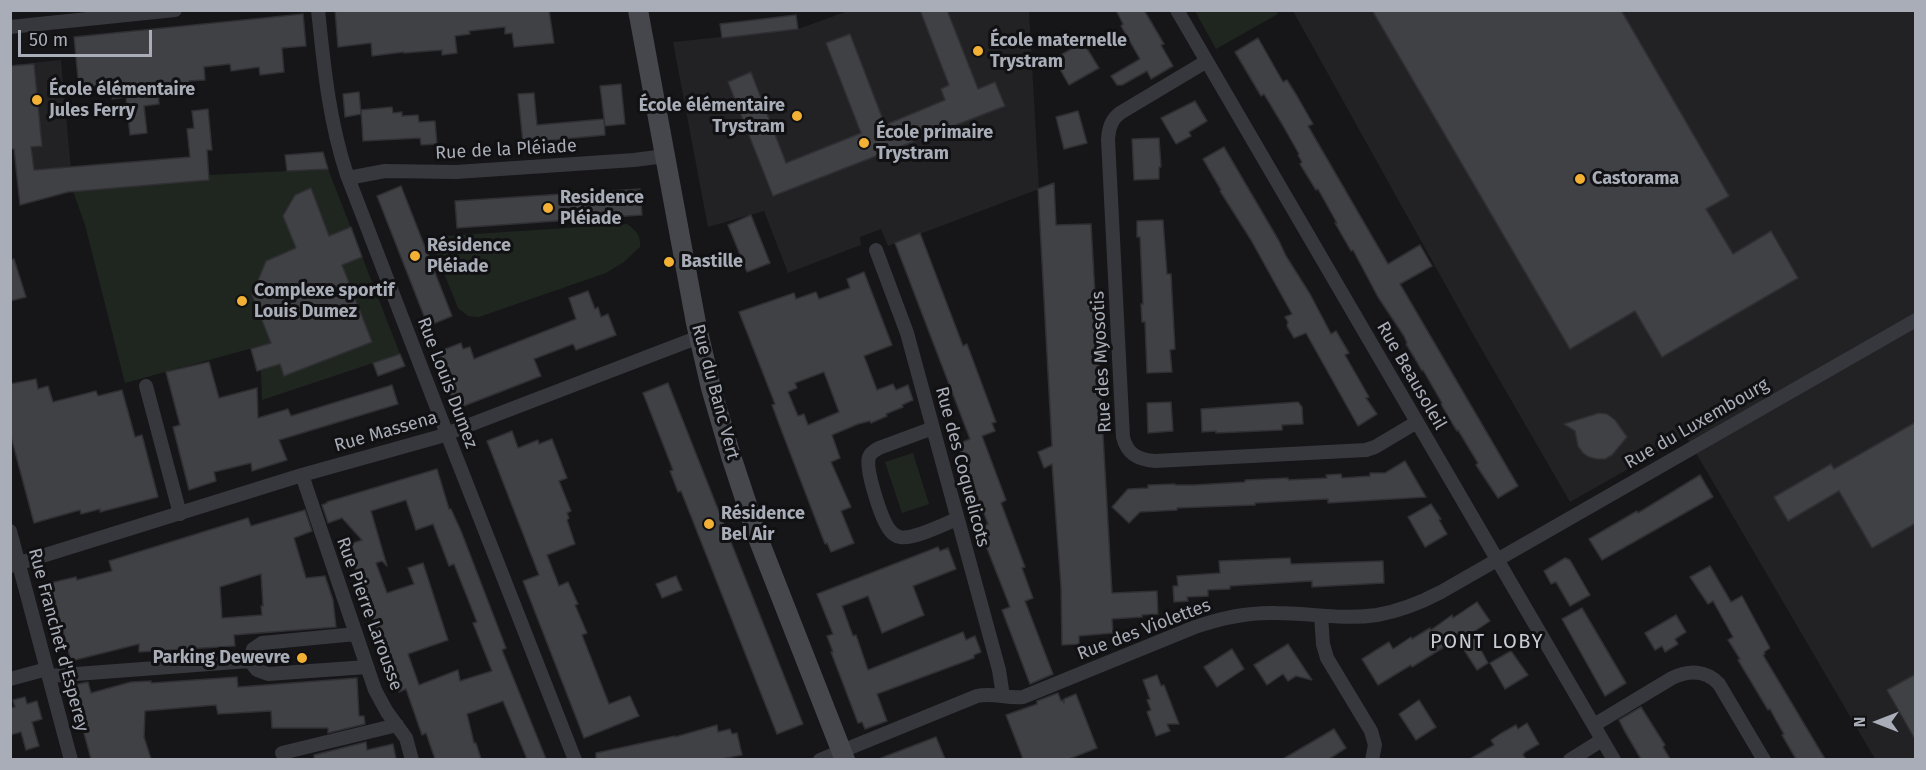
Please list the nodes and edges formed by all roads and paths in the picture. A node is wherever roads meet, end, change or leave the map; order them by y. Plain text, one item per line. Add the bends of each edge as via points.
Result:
1 (175, 10) edge
2 (318, 10) edge
3 (638, 10) edge
4 (1177, 10) edge
5 (10, 27) edge
6 (1207, 61) junction
7 (665, 156) junction
8 (348, 178) junction
9 (876, 250) dead end
10 (1916, 320) edge
11 (699, 337) junction
12 (146, 386) dead end
13 (1417, 422) junction
14 (933, 428) junction
15 (447, 434) junction
16 (302, 476) junction
17 (180, 514) junction
18 (957, 519) junction
19 (10, 531) edge
20 (1497, 559) junction
21 (15, 565) edge
22 (1321, 616) junction
23 (356, 634) junction
24 (250, 661) junction
25 (367, 667) junction
26 (48, 673) junction
27 (10, 679) edge
28 (1003, 696) junction
29 (397, 725) junction
30 (1594, 725) junction
31 (1602, 740) junction
32 (282, 753) dead end
33 (843, 755) edge
34 (71, 759) edge
35 (412, 759) edge
36 (575, 759) edge
37 (820, 759) edge
38 (1372, 759) edge
39 (1570, 759) edge
40 (1614, 759) edge
41 (1764, 759) edge

1 - 5 street
2 - 8 street, Rue Louis Dumez via 330,111
3 - 7 street, Rue du Banc Vert
4 - 6 street, Rue Beausoleil
6 - 13 street, Rue Beausoleil
6 - 13 street, Rue des Myosotis via 1120,113 1109,129 1123,437 1127,448 1140,459 1155,461 1366,450
7 - 8 street, Rue de la Pléiade via 456,172 385,171
7 - 11 street, Rue du Banc Vert
8 - 15 street, Rue Louis Dumez
9 - 14 street, Rue des Coquelicots via 904,322
10 - 20 street, Rue du Luxembourg
11 - 15 street, Rue Massena
11 - 33 street, Rue du Banc Vert via 751,517
12 - 17 street
13 - 20 street, Rue Beausoleil
14 - 18 street, Rue des Coquelicots
14 - 18 street via 872,453 868,461 870,476 885,522 896,535 908,537
15 - 16 street, Rue Massena
15 - 36 street, Rue Louis Dumez
16 - 17 street, Rue Massena
16 - 23 street, Rue Pierre Larousse
17 - 21 street, Rue Massena
18 - 28 street, Rue des Coquelicots
19 - 21 street, Rue Franchet d'Esperey
20 - 22 street, Rue des Violettes via 1408,607 1374,616
20 - 30 street, Rue Beausoleil
21 - 26 street, Rue Franchet d'Esperey
22 - 28 street, Rue des Violettes via 1266,613 1217,620 1023,697
22 - 38 street via 1327,658 1371,731 1375,745
23 - 24 street via 262,643 253,649
23 - 25 street, Rue Pierre Larousse
24 - 25 street via 257,670 268,674
24 - 26 street
25 - 29 street, Rue Pierre Larousse via 382,704
26 - 27 street
26 - 34 street, Rue Franchet d'Esperey
28 - 33 street, Rue des Violettes via 971,698
29 - 32 street
29 - 35 street, Rue Pierre Larousse
30 - 31 street, Rue Beausoleil
30 - 41 street via 1672,678 1696,672 1719,684
31 - 39 street
31 - 40 street, Rue Beausoleil
33 - 37 street, Rue des Violettes

